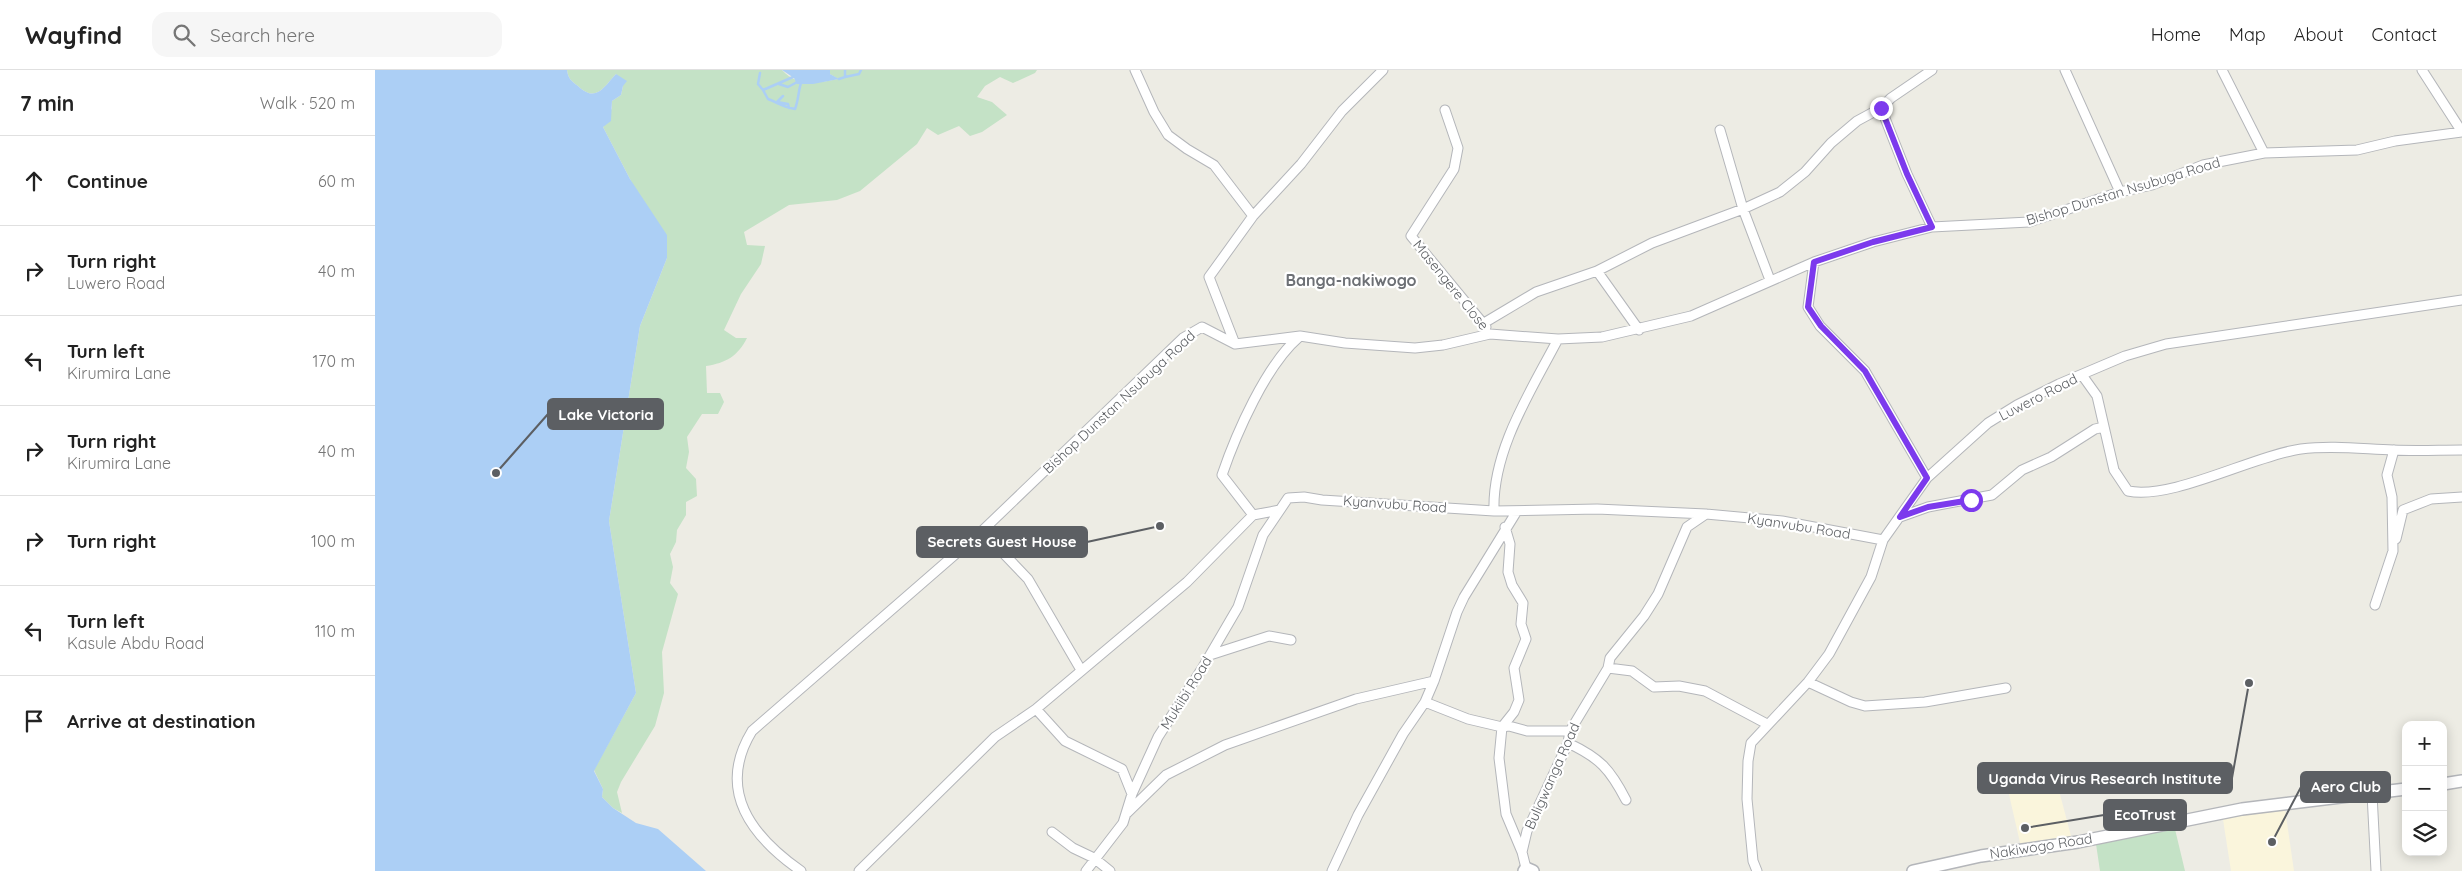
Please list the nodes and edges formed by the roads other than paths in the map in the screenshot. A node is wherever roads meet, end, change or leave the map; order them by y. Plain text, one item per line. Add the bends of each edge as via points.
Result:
1 (1135, 70) edge
2 (1383, 70) edge
3 (1932, 70) edge
4 (2065, 70) edge
5 (2222, 70) edge
6 (2422, 70) edge
7 (1881, 108) junction
8 (1445, 110) dead end
9 (1720, 130) dead end
10 (2462, 132) edge
11 (2264, 153) junction
12 (2120, 192) junction
13 (1743, 209) junction
14 (1253, 216) junction
15 (1932, 227) junction
16 (1814, 262) junction
17 (1597, 270) junction
18 (1770, 280) junction
19 (2462, 300) edge
20 (1484, 323) junction
21 (1639, 330) junction
22 (1490, 334) junction
23 (1300, 336) junction
24 (1558, 339) junction
25 (1235, 344) junction
26 (2082, 375) junction
27 (2104, 427) junction
28 (2394, 450) junction
29 (2462, 450) edge
30 (1927, 478) junction
31 (2462, 496) edge
32 (1280, 510) junction
33 (1494, 511) junction
34 (1517, 511) junction
35 (1253, 514) junction
36 (1706, 514) junction
37 (1900, 517) junction
38 (1505, 527) junction
39 (982, 531) junction
40 (1883, 540) junction
41 (2393, 551) junction
42 (2375, 605) dead end
43 (1291, 640) dead end
44 (1210, 655) junction
45 (1608, 668) junction
46 (1081, 670) junction
47 (1434, 681) junction
48 (1808, 682) junction
49 (2006, 688) dead end
50 (1425, 702) junction
51 (1036, 709) junction
52 (1767, 724) junction
53 (1502, 727) junction
54 (1570, 731) junction
55 (1567, 743) junction
56 (2462, 781) edge
57 (2447, 783) edge
58 (2402, 790) edge
59 (1132, 794) junction
60 (2372, 794) junction
61 (1626, 800) dead end
62 (1127, 814) junction
63 (1052, 832) dead end
64 (1522, 852) junction
65 (1094, 858) junction
66 (1528, 870) edge
67 (801, 871) edge
68 (859, 871) edge
69 (1086, 871) edge
70 (1111, 871) edge
71 (1332, 871) edge
72 (1757, 871) edge
73 (1913, 871) edge
74 (2376, 871) edge

1 - 14 street via 1168,135 1214,166
2 - 14 street via 1342,111 1301,164
3 - 7 street
4 - 12 street
5 - 11 street
6 - 10 street
7 - 13 street via 1850,126 1805,172 1780,192
7 - 15 street
8 - 20 street, Masengere Close via 1458,148 1454,169 1411,236
9 - 13 street
10 - 11 street, Bishop Dunstan Nsubuga Road via 2357,150
11 - 12 street, Bishop Dunstan Nsubuga Road via 2203,164 2152,185
12 - 15 street, Bishop Dunstan Nsubuga Road via 2029,222
13 - 17 street via 1652,243
13 - 18 street
14 - 25 street via 1209,277
15 - 16 street, Bishop Dunstan Nsubuga Road
16 - 18 street, Bishop Dunstan Nsubuga Road
16 - 30 street via 1808,307 1821,326 1865,371
17 - 20 street via 1536,292
17 - 21 street
18 - 21 street, Bishop Dunstan Nsubuga Road via 1691,316
19 - 26 street, Luwero Road via 2166,344 2125,356
20 - 22 street, Masengere Close
21 - 24 street, Bishop Dunstan Nsubuga Road via 1601,337
22 - 23 street, Bishop Dunstan Nsubuga Road via 1415,348
22 - 24 street, Bishop Dunstan Nsubuga Road
23 - 25 street, Bishop Dunstan Nsubuga Road
23 - 35 street via 1271,371 1222,475
24 - 33 street via 1513,428 1500,462 1494,486
25 - 39 street, Bishop Dunstan Nsubuga Road via 1202,326 1192,331
26 - 27 street via 2097,396
26 - 30 street, Luwero Road via 1988,423
27 - 28 street via 2115,470 2128,491 2143,494 2301,449
27 - 37 street via 2022,470 1992,495 1928,507
28 - 29 street
28 - 41 street via 2387,475 2392,497
30 - 37 street, Luwero Road
31 - 41 street via 2431,499 2403,510
32 - 33 street, Kyanvubu Road via 1288,498 1304,497
32 - 35 street, Kyanvubu Road
32 - 44 street, Mukiibi Road via 1263,535 1237,607
33 - 34 street, Kyanvubu Road
34 - 36 street, Kyanvubu Road
34 - 38 street
35 - 46 street via 1187,582
36 - 40 street, Kyanvubu Road via 1782,521
36 - 45 street, Buligwanga Road via 1687,527 1658,594 1610,658
37 - 40 street, Luwero Road
38 - 47 street via 1457,612
38 - 53 street via 1510,544 1508,572 1523,603 1521,624 1526,639 1514,668 1519,700
39 - 46 street via 1028,579
39 - 67 street, Bishop Dunstan Nsubuga Road via 769,714 751,731 743,745 737,778 737,793 743,808 767,841
40 - 48 street, Luwero Road via 1871,577 1854,611
41 - 42 street
43 - 44 street via 1269,636
44 - 59 street, Mukiibi Road via 1158,737
45 - 52 street via 1632,672 1654,687 1679,686 1705,691
45 - 54 street, Buligwanga Road
46 - 51 street
47 - 50 street
47 - 62 street via 1357,699 1225,745 1166,775
48 - 49 street via 1865,706 1925,702
48 - 52 street, Luwero Road
50 - 53 street via 1468,719
50 - 71 street via 1403,734
51 - 59 street via 1065,741 1122,769
51 - 68 street via 995,738
52 - 72 street, Luwero Road via 1751,743 1748,761 1747,799 1753,861
53 - 54 street via 1527,731
53 - 64 street via 1499,758 1507,814
54 - 55 street, Buligwanga Road
55 - 61 street via 1588,752 1604,766 1614,776
55 - 64 street, Buligwanga Road via 1527,831
56 - 57 street
58 - 60 street, Nakiwogo Road
59 - 62 street, Mukiibi Road
60 - 73 street, Nakiwogo Road via 2242,809
60 - 74 street
62 - 65 street, Mukiibi Road via 1111,840
63 - 65 street via 1073,848
64 - 66 street
65 - 69 street, Mukiibi Road
65 - 70 street

